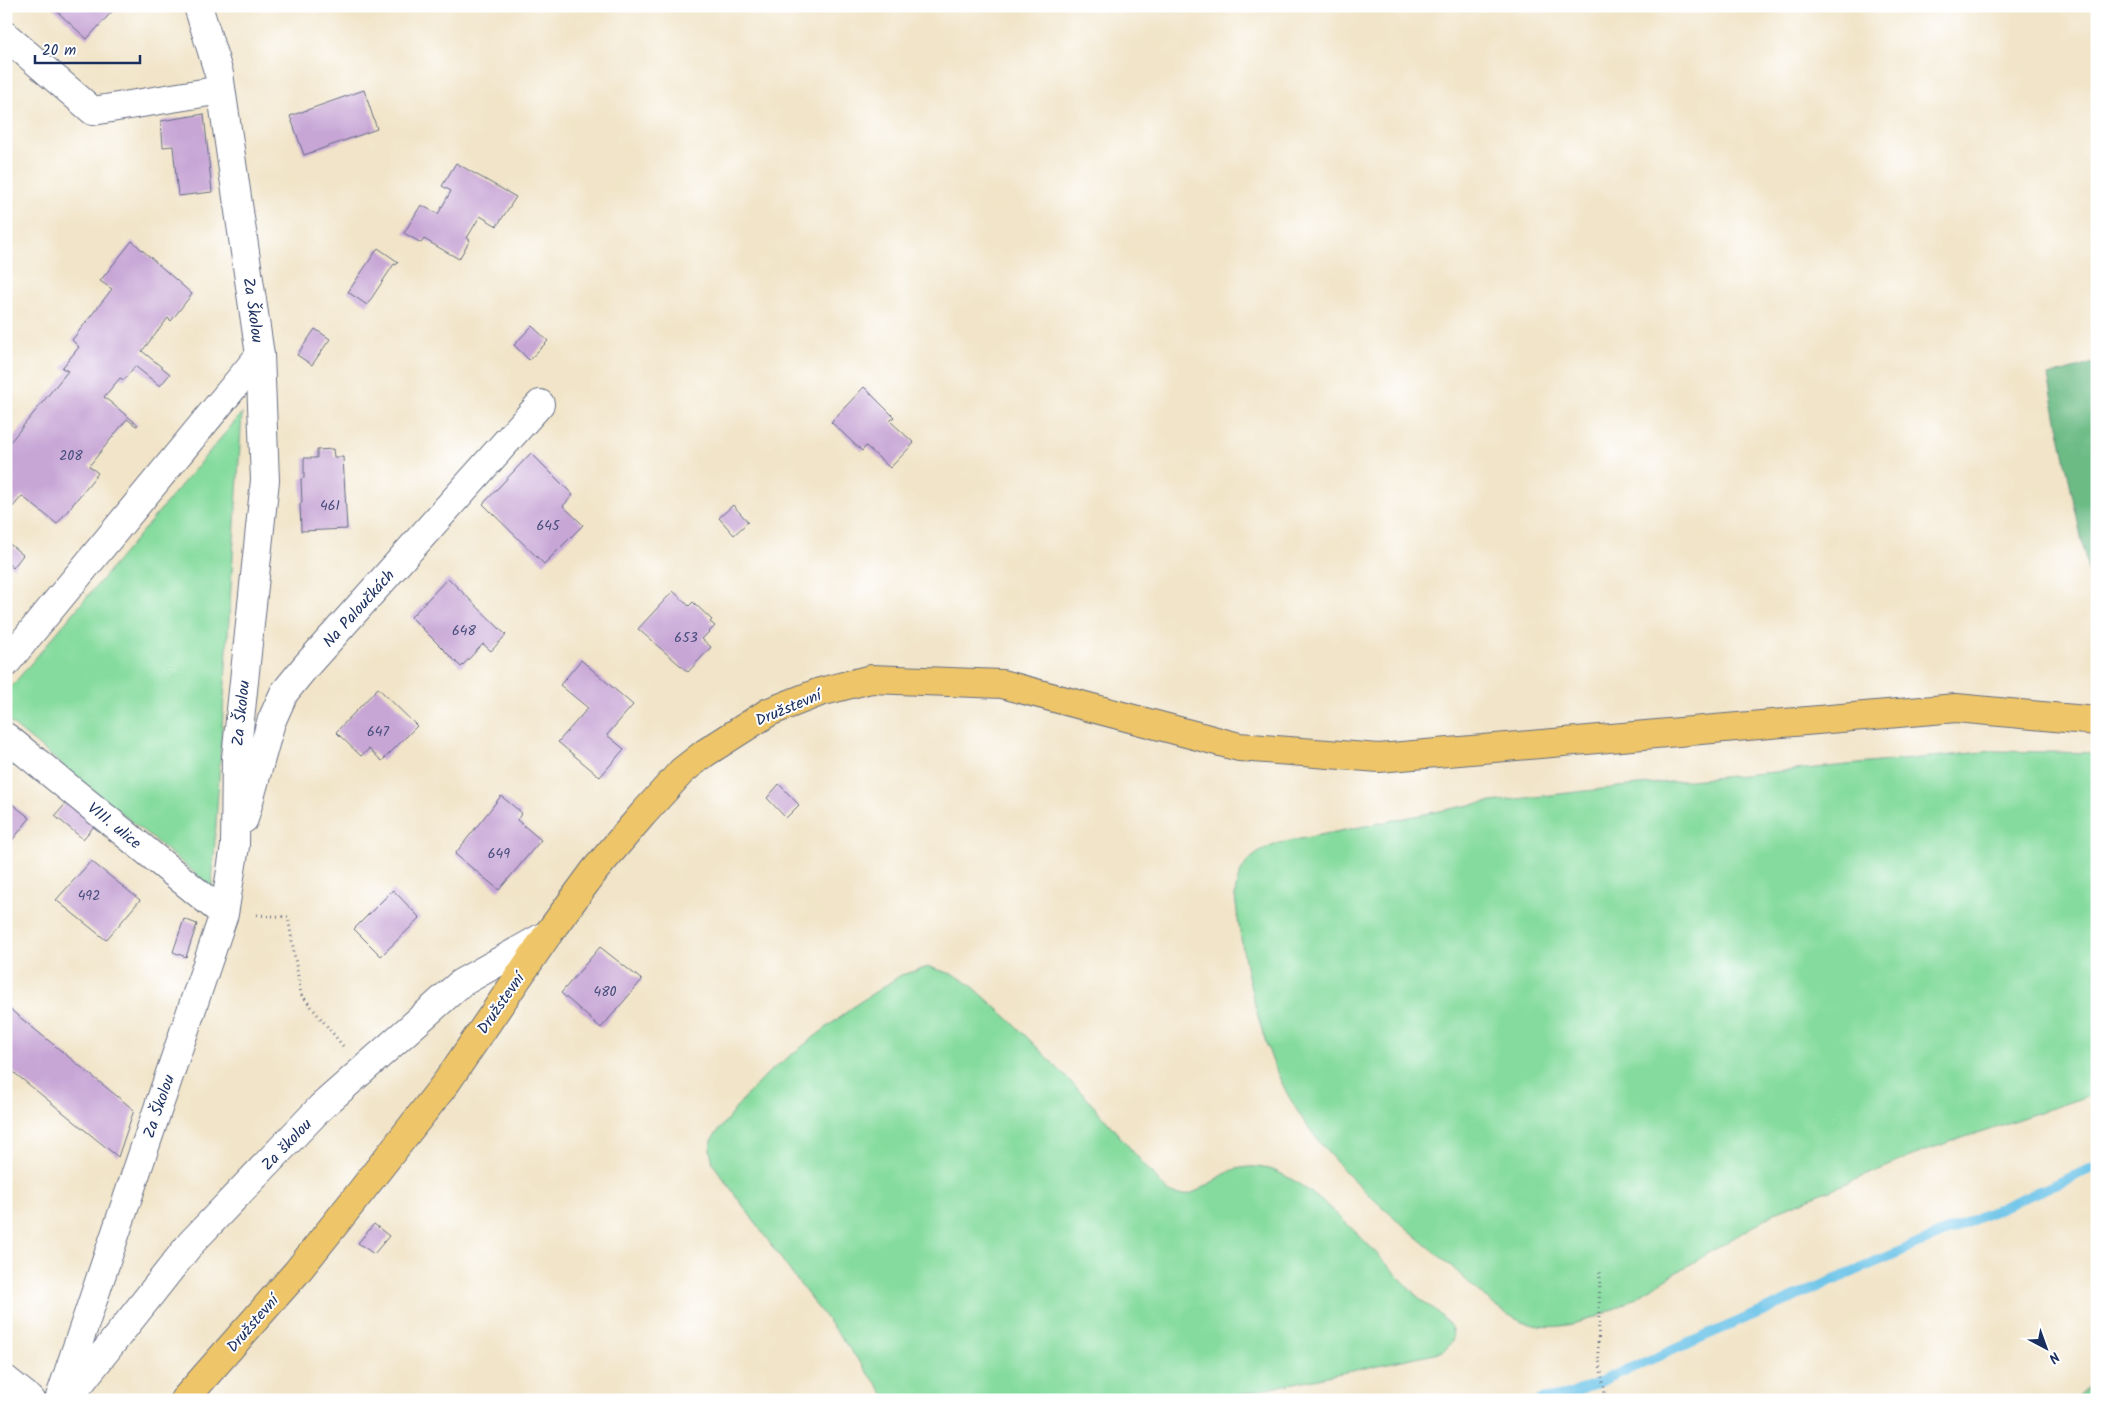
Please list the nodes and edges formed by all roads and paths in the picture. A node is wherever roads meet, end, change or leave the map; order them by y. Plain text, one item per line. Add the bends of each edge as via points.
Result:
1 (198, 6) edge
2 (6, 36) edge
3 (221, 90) junction
4 (260, 355) junction
5 (540, 404) dead end
6 (6, 663) edge
7 (2097, 721) edge
8 (6, 737) edge
9 (235, 846) junction
10 (224, 914) junction
11 (548, 934) junction
12 (363, 1070) junction
13 (1600, 1272) dead end
14 (6, 1380) edge
15 (31, 1400) edge
16 (59, 1400) edge
17 (67, 1400) edge
18 (184, 1400) edge
19 (1606, 1400) edge

1 - 3 street, Za Školou
2 - 3 street via 93,111
3 - 4 street, Za Školou
4 - 6 street
4 - 9 street, Za Školou via 265,480 236,758
5 - 9 street, Na Paloučkách via 284,693 270,722
7 - 11 main road, Družstevní via 1956,708 1378,758 1239,747 1002,684 870,679 820,692 768,712 682,771 595,870
8 - 10 street, VIII. ulice
9 - 10 street, Za Školou
10 - 12 path via 288,917 301,994
10 - 16 street, Za Školou
11 - 12 street, Za školou via 461,983
11 - 18 main road, Družstevní via 446,1083 296,1273
12 - 17 street, Za školou via 321,1108 191,1243
13 - 19 path via 1598,1353
14 - 15 street

